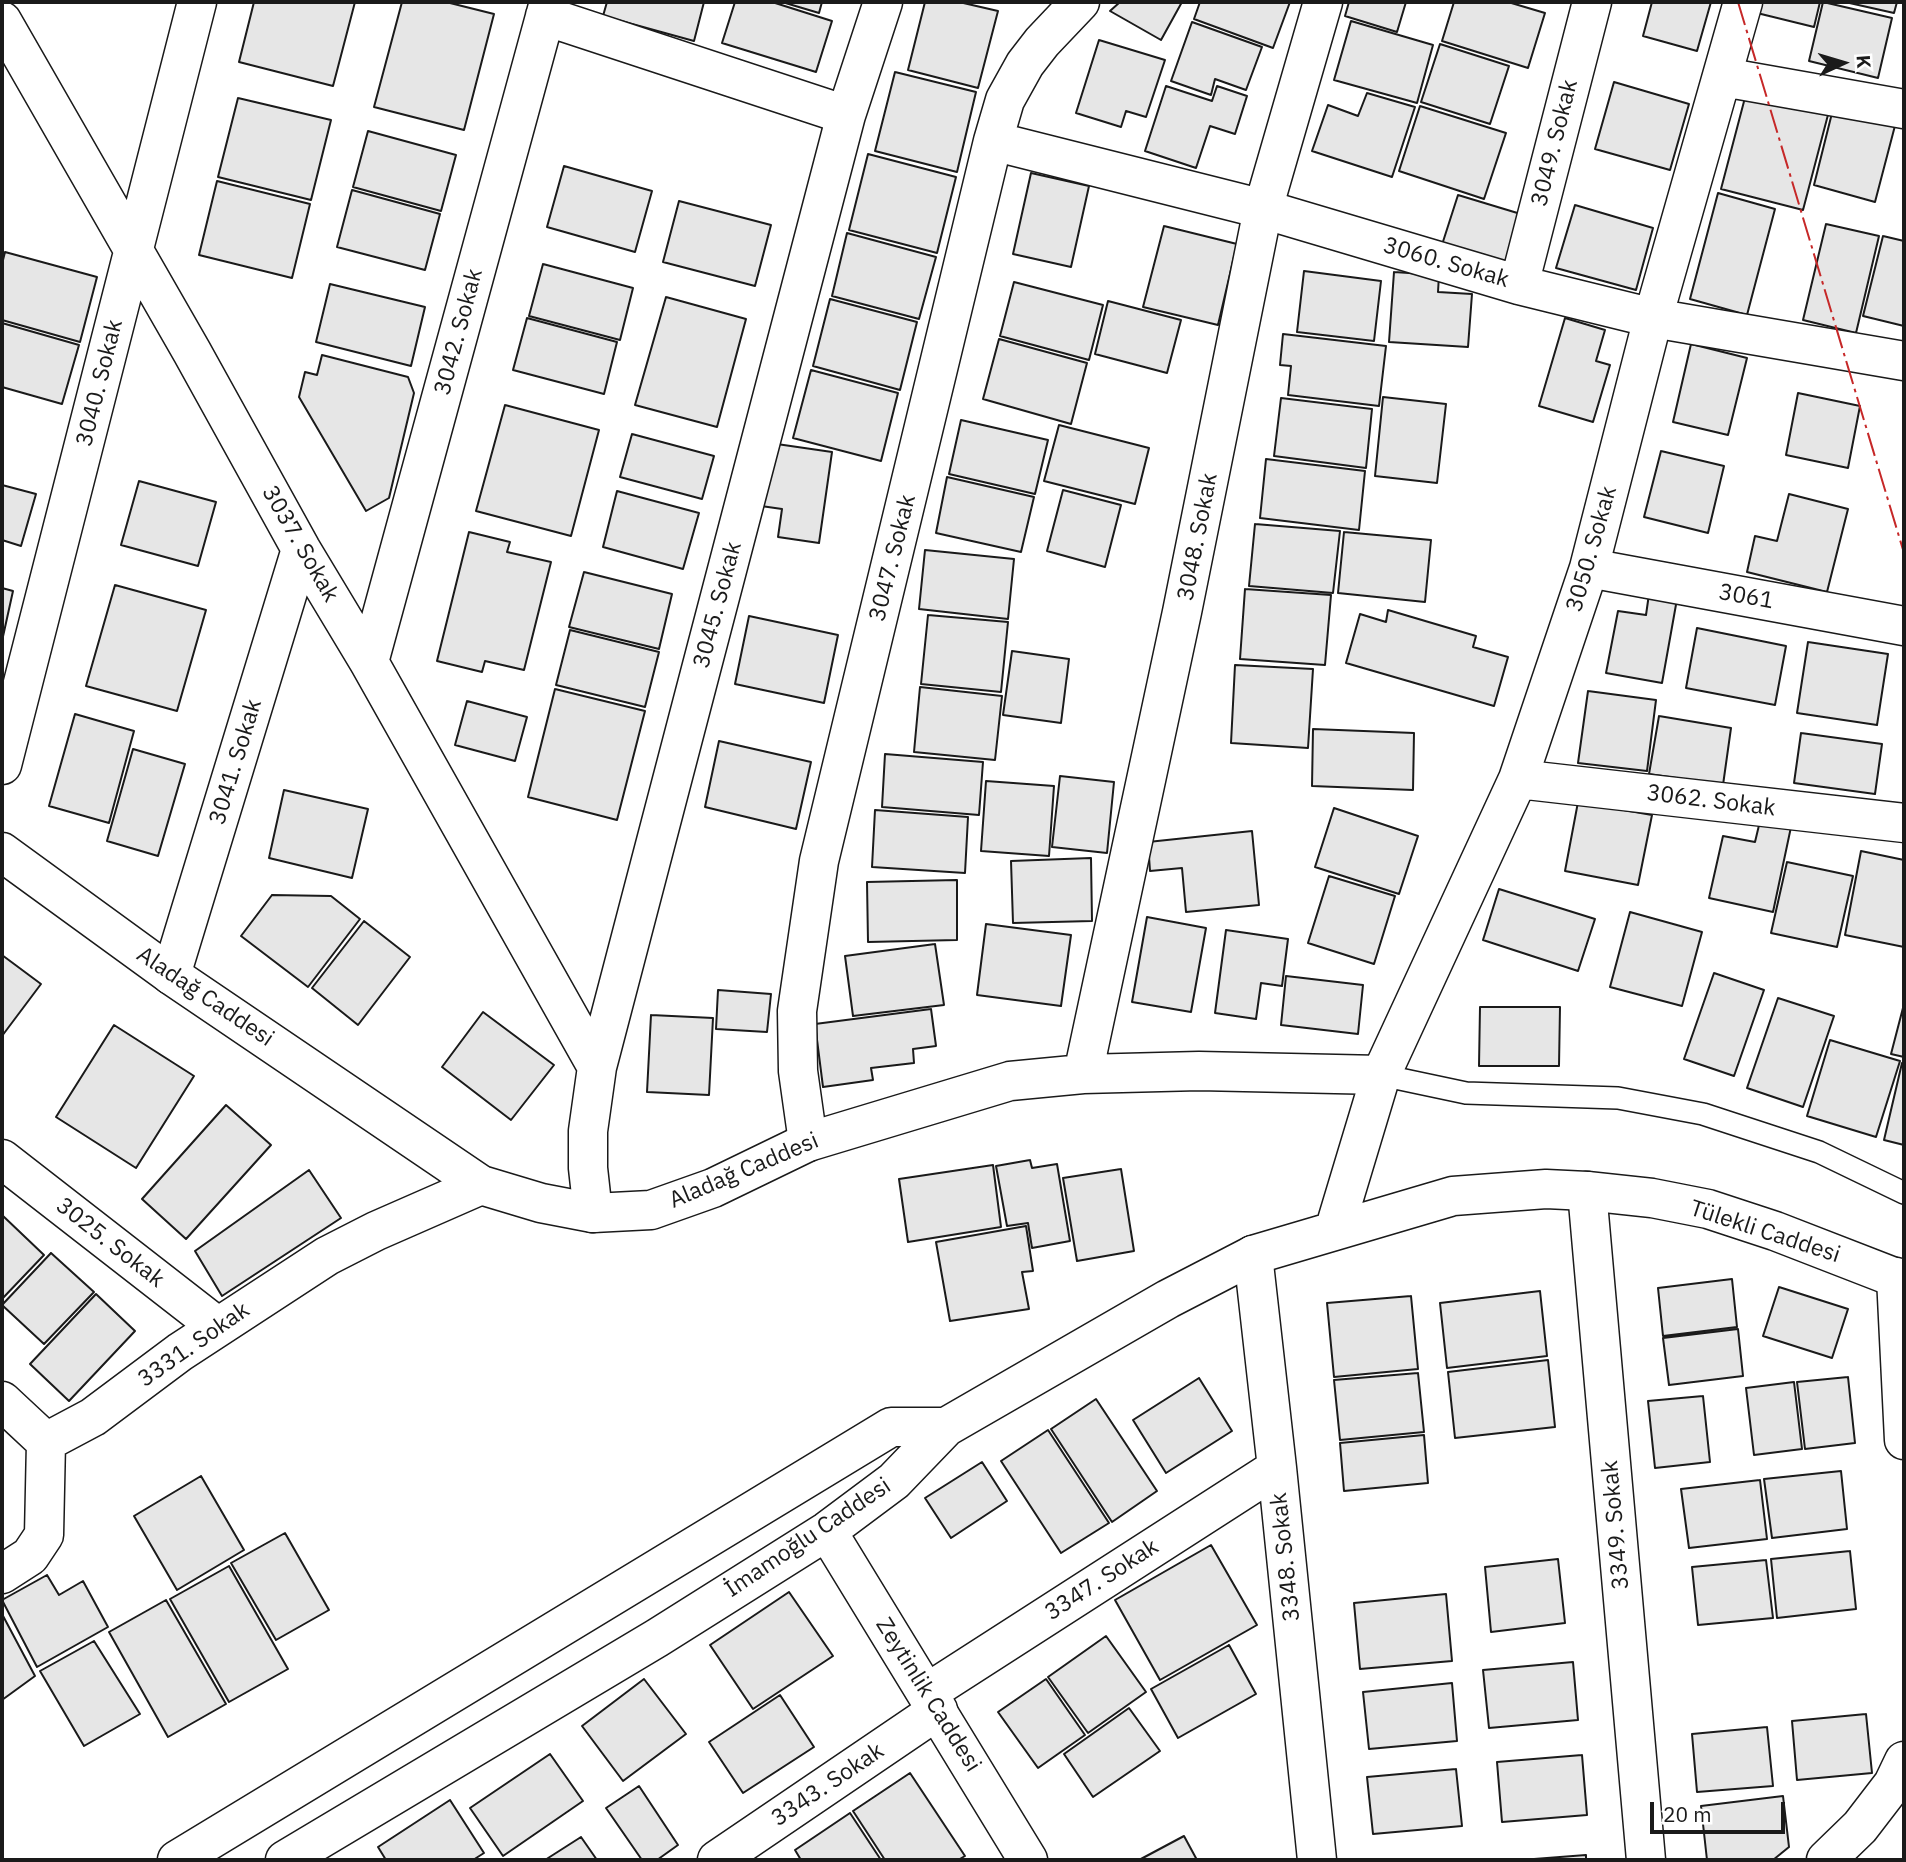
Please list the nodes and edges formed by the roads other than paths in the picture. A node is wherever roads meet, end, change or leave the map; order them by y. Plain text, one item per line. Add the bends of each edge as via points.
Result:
1 (198, 2) edge
2 (883, 2) edge
3 (1323, 2) edge
4 (1592, 2) edge
5 (1743, 2) edge
6 (1077, 3) edge
7 (547, 9) edge
8 (2, 21) edge
9 (1723, 77) junction
10 (1904, 109) edge
11 (846, 116) junction
12 (993, 141) junction
13 (1263, 209) junction
14 (133, 253) junction
15 (1519, 285) junction
16 (1653, 318) junction
17 (1904, 361) edge
18 (301, 549) junction
19 (1589, 568) junction
20 (1904, 626) edge
21 (369, 662) junction
22 (2, 765) edge
23 (1518, 779) junction
24 (1904, 823) edge
25 (2, 852) edge
26 (171, 975) junction
27 (597, 1067) junction
28 (1083, 1074) junction
29 (1381, 1074) junction
30 (808, 1142) junction
31 (2, 1159) edge
32 (481, 1185) junction
33 (1587, 1191) junction
34 (1904, 1193) edge
35 (593, 1213) junction
36 (1334, 1231) junction
37 (1253, 1255) junction
38 (1900, 1279) edge
39 (218, 1326) junction
40 (2, 1401) edge
41 (2, 1426) edge
42 (946, 1427) junction
43 (1904, 1440) edge
44 (46, 1442) junction
45 (1277, 1468) junction
46 (827, 1531) junction
47 (2, 1574) edge
48 (932, 1701) junction
49 (1904, 1761) edge
50 (1865, 1843) edge
51 (177, 1860) edge
52 (285, 1860) edge
53 (717, 1860) edge
54 (1028, 1860) edge
55 (1317, 1860) edge
56 (1646, 1860) edge
57 (1826, 1860) edge

1 - 14 street, 3040. Sokak
2 - 11 street, 3045. Sokak
3 - 13 street, 3048. Sokak
4 - 15 street, 3049. Sokak
5 - 9 street, 3050. Sokak
6 - 12 street, 3047. Sokak via 1025,64 1005,100
7 - 11 street
7 - 21 street, 3042. Sokak
8 - 14 street, 3037. Sokak
9 - 10 street
9 - 16 street, 3050. Sokak
11 - 27 street, 3045. Sokak
12 - 13 street, 3060. Sokak
12 - 30 street, 3047. Sokak via 819,861 797,1011 798,1071
13 - 15 street, 3060. Sokak
13 - 28 street, 3048. Sokak
14 - 18 street, 3037. Sokak
14 - 22 street, 3040. Sokak
15 - 16 street, 3060. Sokak
16 - 17 street, 3060. Sokak
16 - 19 street, 3050. Sokak
18 - 21 street, 3037. Sokak
18 - 26 street, 3041. Sokak
19 - 20 street, 3061
19 - 23 street, 3050. Sokak
21 - 27 street, 3037. Sokak
23 - 24 street, 3062. Sokak
23 - 29 street, 3050. Sokak
25 - 26 street, Aladağ Caddesi
26 - 32 street, Aladağ Caddesi
27 - 35 street, 3045. Sokak via 588,1131
28 - 29 street, Aladağ Caddesi
28 - 30 street, Aladağ Caddesi via 1010,1081
29 - 34 lane via 1466,1093 1618,1098 1703,1114 1819,1152
29 - 36 street
30 - 35 street, Aladağ Caddesi via 713,1188 651,1210
31 - 39 street, 3025. Sokak
32 - 35 street, Aladağ Caddesi
32 - 39 street, 3331. Sokak via 327,1256
33 - 36 street, Tülekli Caddesi via 1545,1189 1453,1196
33 - 38 street, Tülekli Caddesi via 1708,1209
33 - 56 street, 3349. Sokak
36 - 37 street, İmamoğlu Caddesi
37 - 42 street, İmamoğlu Caddesi
37 - 45 street, 3348. Sokak
38 - 43 street
39 - 44 street, 3331. Sokak via 93,1417
40 - 44 street
41 - 44 street
42 - 46 street, İmamoğlu Caddesi via 894,1481
42 - 51 street via 891,1427
44 - 47 street via 44,1535 30,1556
45 - 48 street, 3347. Sokak
45 - 55 street, 3348. Sokak
46 - 48 street, Zeytinlik Caddesi
46 - 52 street, İmamoğlu Caddesi
48 - 53 street, 3343. Sokak
48 - 54 street, Zeytinlik Caddesi
49 - 50 street
50 - 57 street

